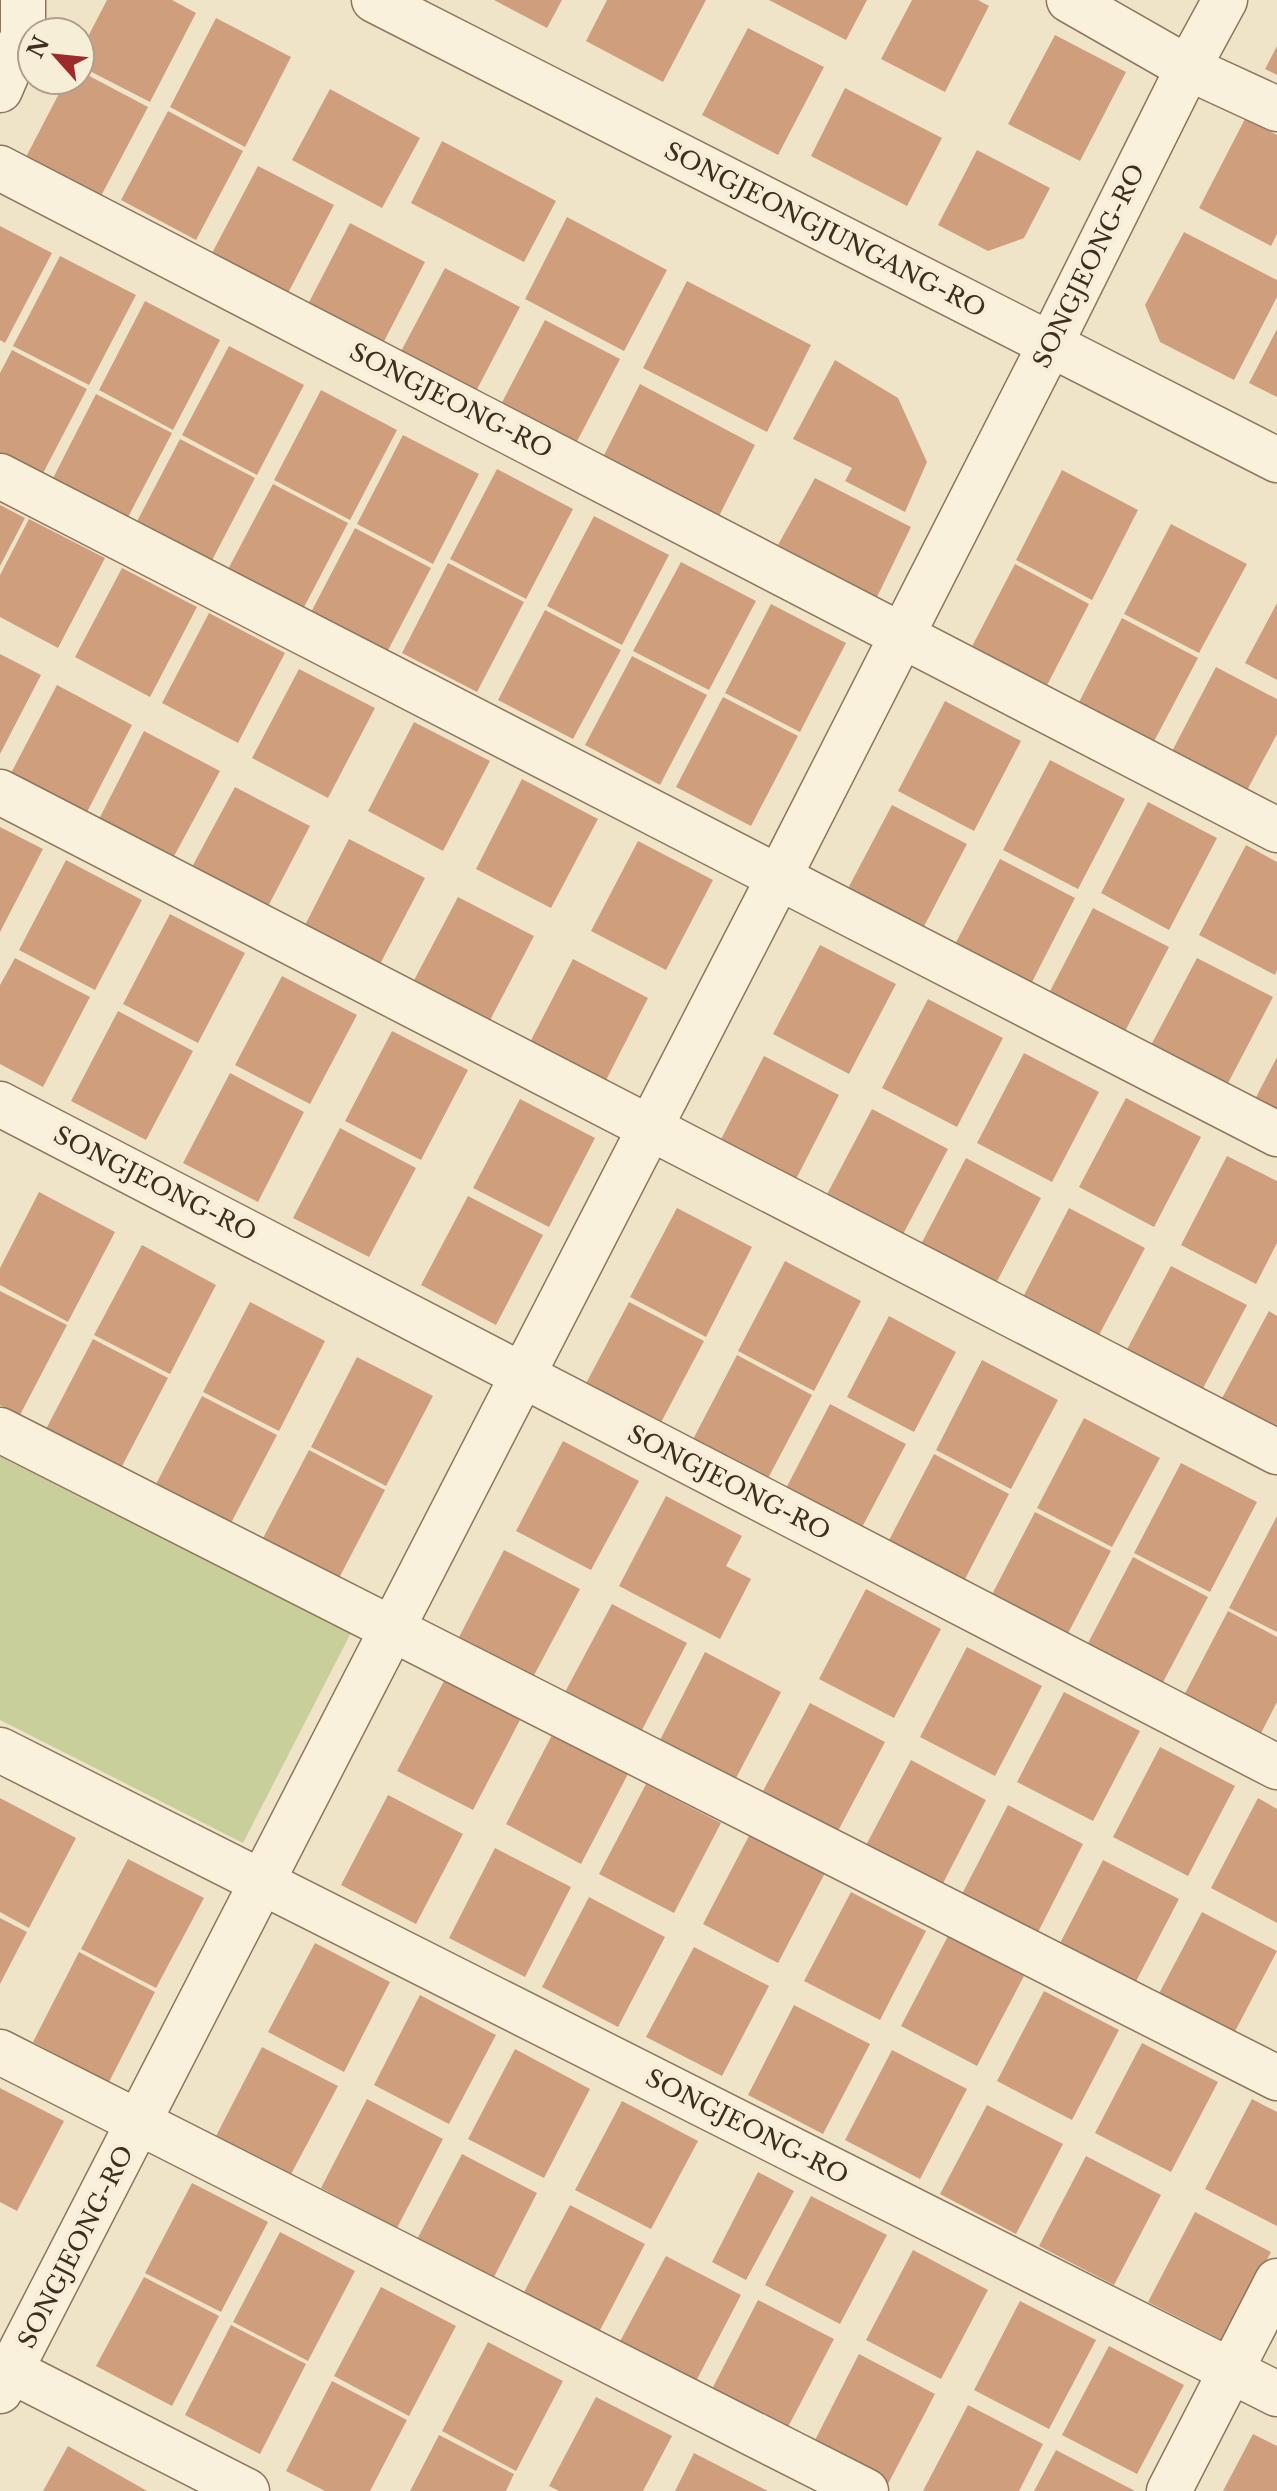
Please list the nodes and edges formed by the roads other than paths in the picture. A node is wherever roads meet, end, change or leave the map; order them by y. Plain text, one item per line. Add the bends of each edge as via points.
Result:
1 (23, 0) edge
2 (374, 0) edge
3 (1069, 0) edge
4 (1225, 0) edge
5 (1188, 68) junction
6 (0, 90) edge
7 (1277, 109) edge
8 (0, 168) edge
9 (1050, 345) junction
10 (1277, 460) edge
11 (0, 476) edge
12 (902, 635) junction
13 (0, 792) edge
14 (1277, 830) edge
15 (779, 877) junction
16 (0, 1104) edge
17 (650, 1128) junction
18 (1277, 1134) edge
19 (523, 1375) junction
20 (0, 1430) edge
21 (1277, 1452) edge
22 (392, 1629) junction
23 (0, 1750) edge
24 (1277, 1767) edge
25 (263, 1883) junction
26 (0, 2052) edge
27 (1277, 2078) edge
28 (140, 2123) junction
29 (1277, 2281) edge
30 (1231, 2371) junction
31 (4, 2375) edge
32 (1277, 2394) edge
33 (247, 2491) edge
34 (866, 2491) edge
35 (1169, 2491) edge

1 - 6 street via 23,36
2 - 9 street, SONGJEONGJUNGANG-RO
3 - 5 street
4 - 5 street, SONGJEONG-RO
5 - 7 street
5 - 9 street, SONGJEONG-RO
8 - 12 street, SONGJEONG-RO
9 - 10 street, SONGJEONGJUNGANG-RO
9 - 12 street, SONGJEONG-RO
11 - 15 street
12 - 14 street, SONGJEONG-RO
12 - 15 street, SONGJEONG-RO
13 - 17 street
15 - 17 street, SONGJEONG-RO
15 - 18 street
16 - 19 street, SONGJEONG-RO
17 - 19 street, SONGJEONG-RO
17 - 21 street
19 - 22 street, SONGJEONG-RO
19 - 24 street, SONGJEONG-RO
20 - 22 street
22 - 25 street, SONGJEONG-RO
22 - 27 street
23 - 25 street, SONGJEONG-RO
25 - 28 street, SONGJEONG-RO
25 - 30 street, SONGJEONG-RO
26 - 28 street, SONGJEONG-RO
28 - 31 street, SONGJEONG-RO
28 - 34 street, SONGJEONG-RO
29 - 30 street
30 - 32 street, SONGJEONG-RO
30 - 35 street
31 - 33 street, SONGJEONG-RO

